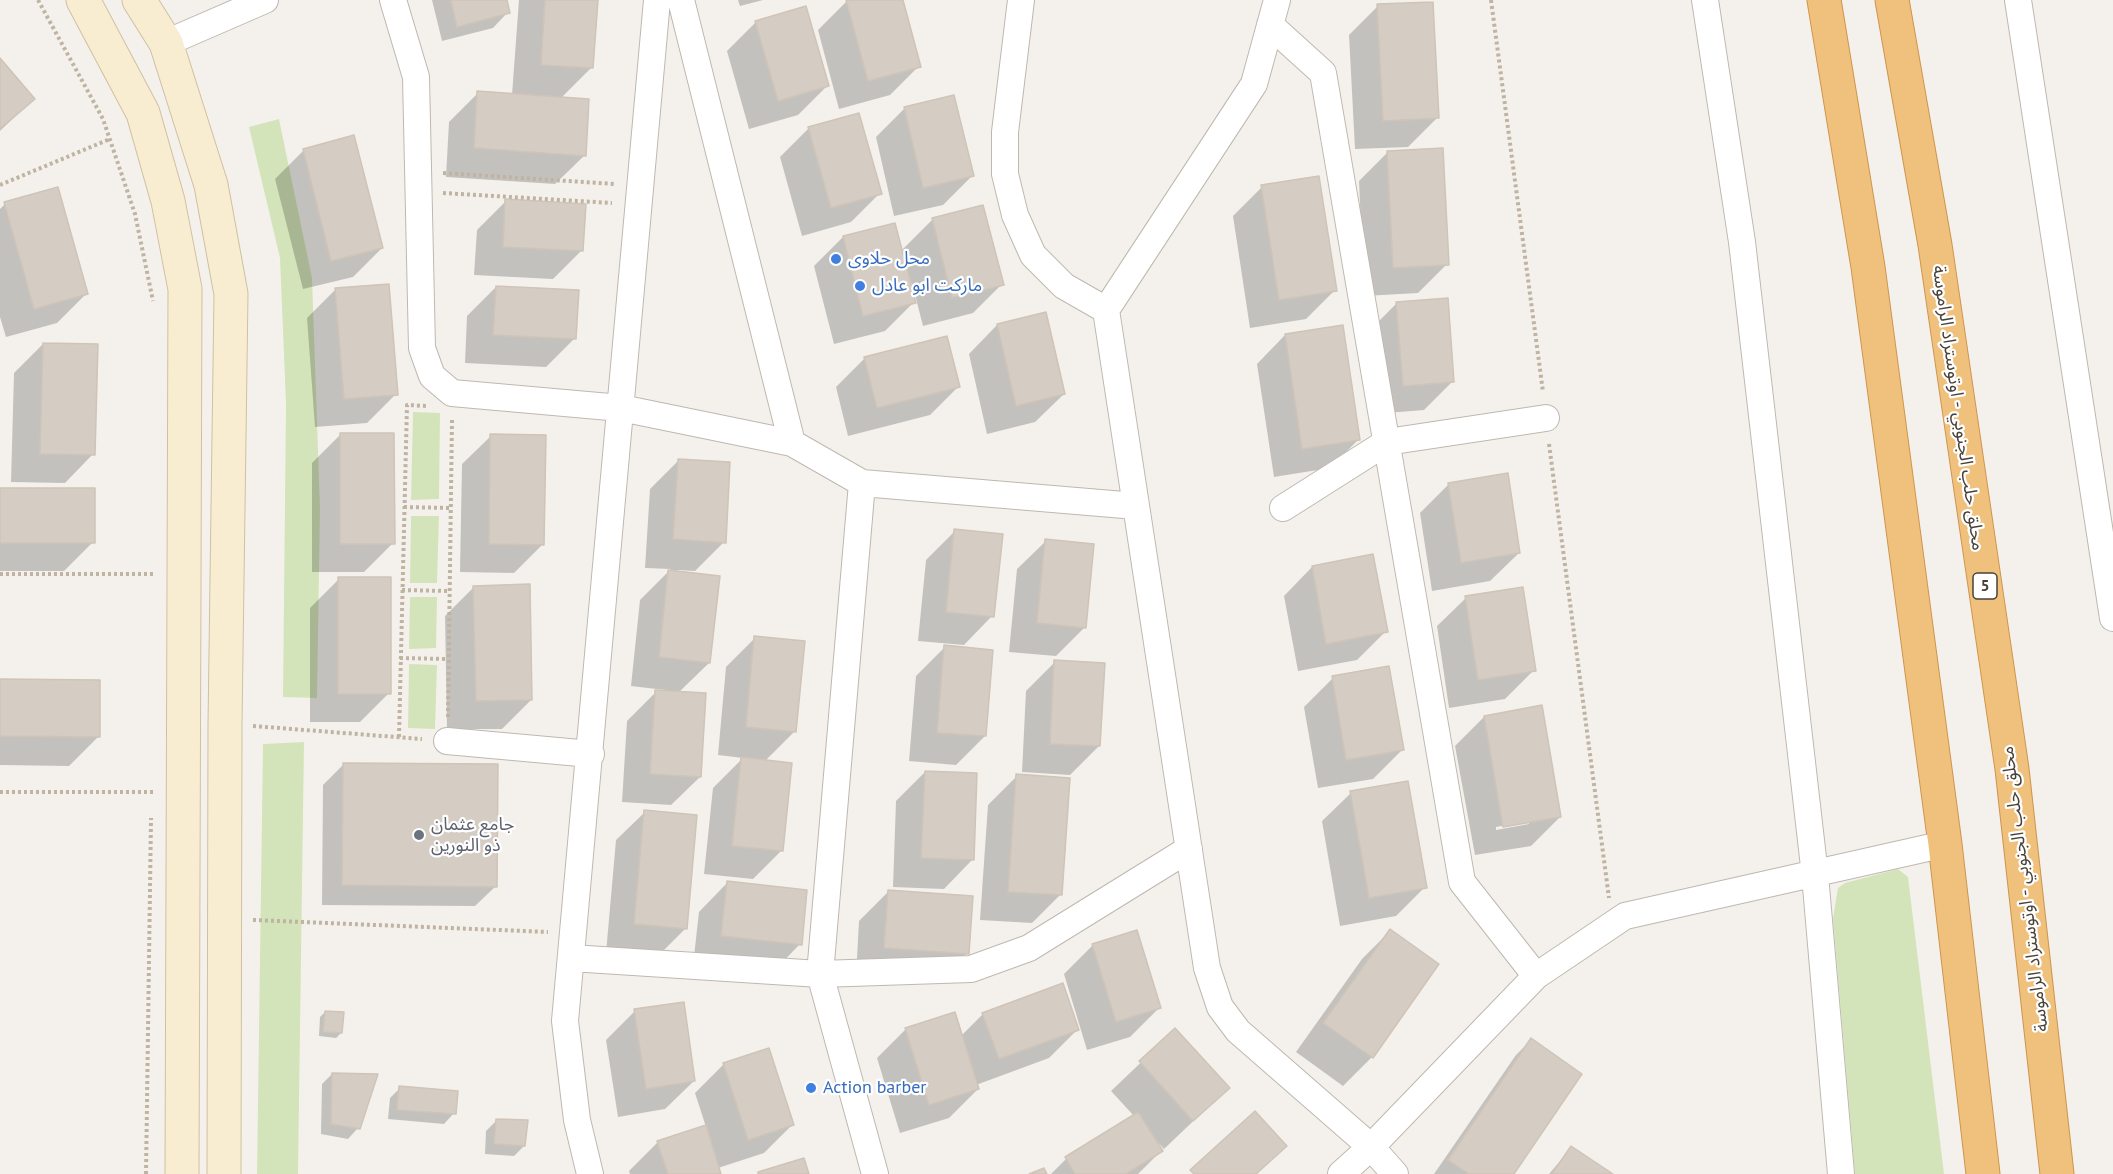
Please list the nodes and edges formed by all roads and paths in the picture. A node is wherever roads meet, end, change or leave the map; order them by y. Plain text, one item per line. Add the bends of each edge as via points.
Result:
1 (38, 0) edge
2 (83, 0) edge
3 (139, 0) edge
4 (265, 0) edge
5 (393, 0) edge
6 (657, 0) edge
7 (681, 0) edge
8 (1021, 0) edge
9 (1278, 0) edge
10 (1491, 0) edge
11 (1705, 0) edge
12 (1824, 0) edge
13 (1892, 0) edge
14 (2018, 0) edge
15 (1270, 26) junction
16 (166, 43) junction
17 (110, 139) junction
18 (418, 181) junction
19 (0, 185) edge
20 (640, 195) junction
21 (155, 309) dead end
22 (1106, 310) junction
23 (452, 400) junction
24 (621, 408) junction
25 (1546, 418) junction
26 (1387, 442) junction
27 (792, 443) junction
28 (862, 483) junction
29 (1136, 506) junction
30 (404, 507) junction
31 (450, 508) junction
32 (1283, 508) dead end
33 (183, 542) junction
34 (227, 542) junction
35 (154, 562) dead end
36 (0, 574) edge
37 (154, 574) junction
38 (154, 586) dead end
39 (402, 590) junction
40 (449, 591) junction
41 (2113, 618) edge
42 (400, 658) junction
43 (448, 659) junction
44 (225, 724) junction
45 (399, 737) junction
46 (447, 741) junction
47 (591, 754) junction
48 (151, 781) dead end
49 (0, 792) edge
50 (167, 792) junction
51 (151, 804) dead end
52 (151, 816) dead end
53 (1945, 844) junction
54 (1189, 849) junction
55 (1815, 875) junction
56 (252, 920) dead end
57 (1612, 925) junction
58 (574, 933) junction
59 (572, 958) junction
60 (820, 974) junction
61 (1536, 976) junction
62 (1371, 1147) junction
63 (146, 1174) edge
64 (182, 1174) edge
65 (224, 1174) edge
66 (590, 1174) edge
67 (875, 1174) edge
68 (1341, 1174) edge
69 (1395, 1174) edge
70 (1841, 1174) edge
71 (1983, 1174) edge
72 (2057, 1174) edge

1 - 17 path via 103,118
2 - 33 street via 143,113 168,201 185,289
3 - 16 street
4 - 16 street
5 - 18 street via 416,77
6 - 20 street
7 - 27 street
8 - 22 street via 1005,132 1005,174 1015,215 1033,255 1064,286
9 - 15 street
10 - 25 path
11 - 55 street via 1742,242
12 - 53 highway via 1868,267
13 - 72 highway, محلق حلب الجنوبي - اوتوستراد الراموسة / 5 via 1936,257 2012,769
14 - 41 street
15 - 22 street via 1254,84
15 - 26 street via 1323,73
16 - 34 street via 211,185 231,294
17 - 19 path
17 - 21 path via 135,214
18 - 20 path
18 - 20 path
18 - 23 street via 422,348 432,376
20 - 24 street
22 - 29 street
23 - 24 street
23 - 30 path via 406,405
23 - 31 path
24 - 27 street
24 - 47 street
25 - 26 street
25 - 57 path
26 - 32 street
26 - 61 street via 1462,882
27 - 28 street
28 - 29 street
28 - 60 street
29 - 54 street
30 - 31 path
30 - 39 path
31 - 40 path
33 - 34 street
33 - 50 street
34 - 44 street
35 - 37 path
36 - 37 path
37 - 38 path
39 - 40 path
39 - 42 path
40 - 43 path
42 - 43 path
42 - 45 path
43 - 46 path
44 - 45 path
44 - 65 street
45 - 46 path
46 - 47 street
47 - 58 street
48 - 50 path
49 - 50 path
50 - 51 path
50 - 64 street
52 - 63 path
53 - 55 street
53 - 71 highway
54 - 60 street via 1029,948 971,969
54 - 62 street via 1207,968 1220,1007 1238,1030
55 - 57 street via 1625,916
55 - 70 street
56 - 58 path
57 - 61 street
58 - 59 street
59 - 60 street
59 - 66 street via 565,1021 577,1120
60 - 67 street
61 - 62 street
62 - 68 street
62 - 69 street

